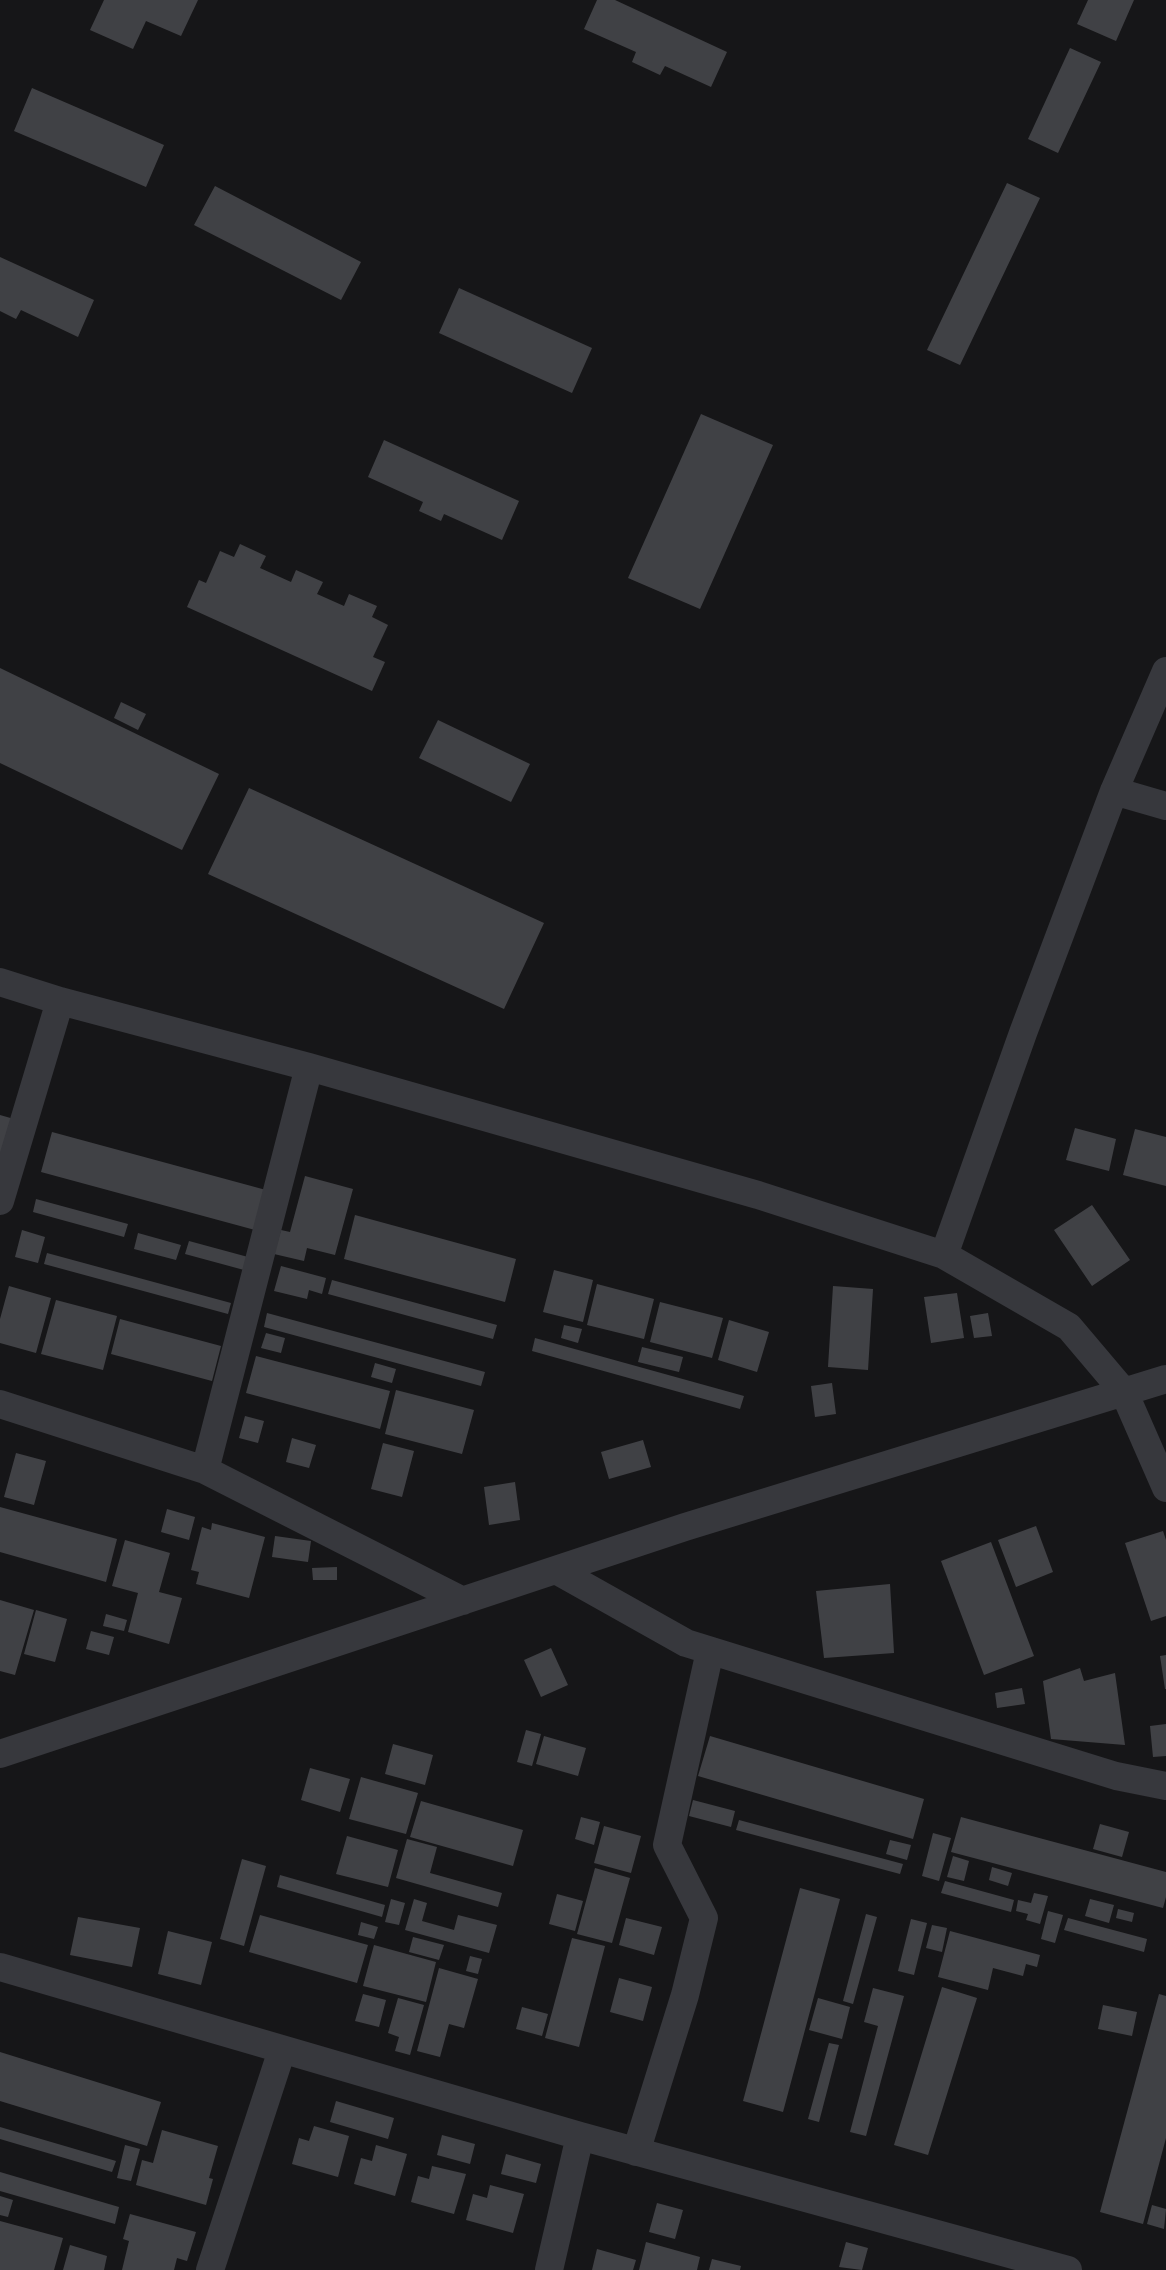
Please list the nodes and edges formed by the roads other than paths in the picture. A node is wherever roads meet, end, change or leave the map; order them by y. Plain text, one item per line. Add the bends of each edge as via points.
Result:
1 (1166, 671) edge
2 (1114, 791) junction
3 (1166, 806) edge
4 (0, 982) edge
5 (60, 1001) junction
6 (309, 1067) junction
7 (0, 1201) edge
8 (944, 1255) junction
9 (1166, 1379) edge
10 (1124, 1392) junction
11 (0, 1404) edge
12 (206, 1470) junction
13 (1166, 1488) edge
14 (556, 1570) junction
15 (463, 1600) junction
16 (710, 1651) junction
17 (0, 1754) edge
18 (1166, 1786) edge
19 (0, 1967) edge
20 (282, 2050) junction
21 (580, 2136) junction
22 (636, 2152) junction
23 (210, 2270) edge
24 (549, 2270) edge
25 (1068, 2270) edge

1 - 2 street
2 - 3 street
2 - 8 street
4 - 5 street
5 - 6 street
5 - 7 street
6 - 8 street via 758,1195
6 - 12 street
8 - 10 street via 1069,1327
9 - 10 street
10 - 13 street
10 - 14 street
11 - 12 street
12 - 15 street
14 - 15 street
14 - 16 street via 686,1643
15 - 17 street
16 - 18 street via 1116,1776
16 - 22 street via 667,1845 704,1918 685,1995
19 - 20 street
20 - 21 street
20 - 23 street
21 - 22 street
21 - 24 street
22 - 25 street

